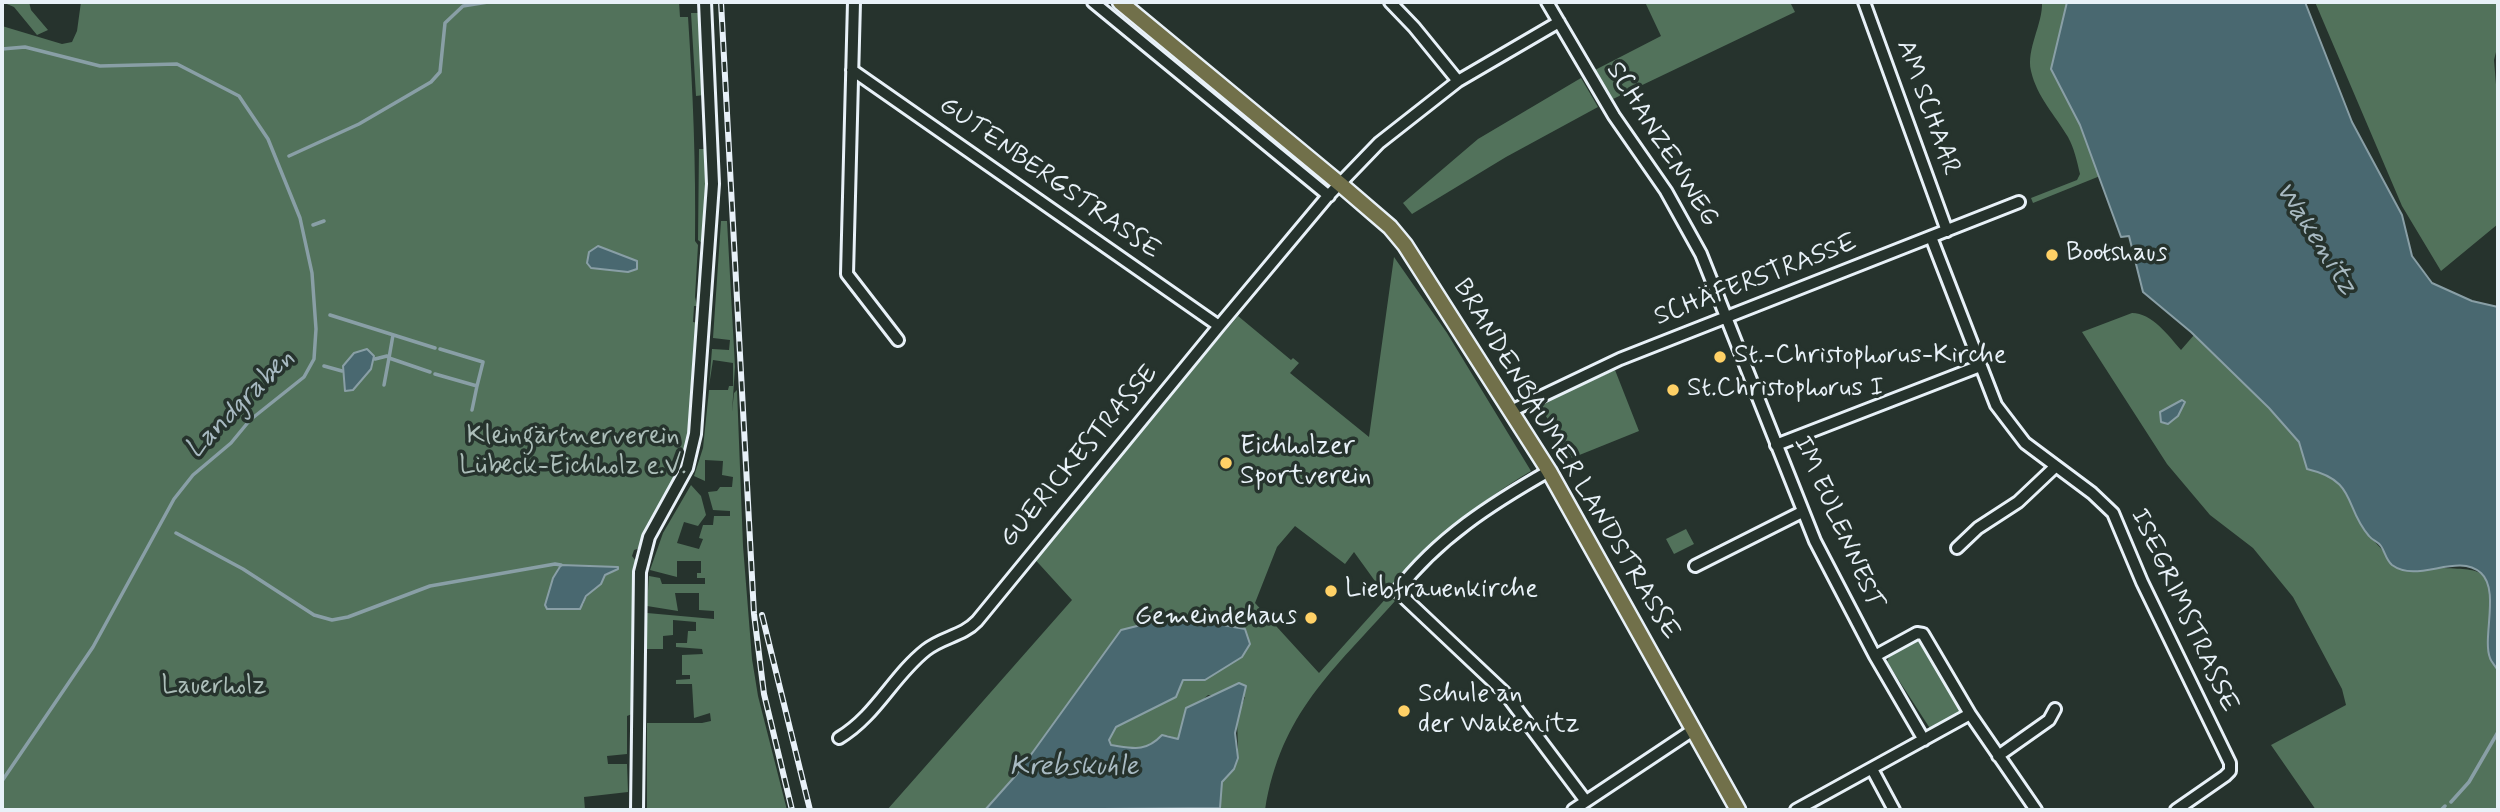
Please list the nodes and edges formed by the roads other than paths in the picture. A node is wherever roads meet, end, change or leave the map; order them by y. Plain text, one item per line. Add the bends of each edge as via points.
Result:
1 (705, 2) edge
2 (854, 2) edge
3 (1093, 2) edge
4 (1390, 2) edge
5 (1547, 2) edge
6 (1864, 2) edge
7 (1129, 4) edge
8 (1559, 22) junction
9 (852, 70) junction
10 (1458, 81) junction
11 (1340, 184) junction
12 (1329, 196) junction
13 (2019, 202) dead end
14 (1947, 230) junction
15 (1931, 237) junction
16 (1727, 316) junction
17 (1219, 326) junction
18 (898, 340) dead end
19 (1980, 366) junction
20 (1513, 410) junction
21 (1776, 445) junction
22 (2055, 467) junction
23 (1549, 471) junction
24 (1802, 512) junction
25 (1957, 548) dead end
26 (1695, 566) dead end
27 (1875, 656) junction
28 (2055, 709) dead end
29 (1970, 714) junction
30 (1693, 730) junction
31 (838, 738) dead end
32 (1924, 740) junction
33 (1998, 757) junction
34 (1872, 769) junction
35 (1585, 800) junction
36 (637, 810) edge
37 (1573, 810) edge
38 (1738, 810) edge
39 (1796, 810) edge
40 (1894, 810) edge
41 (2036, 810) edge
42 (2176, 810) edge

1 - 36 street via 713,175 698,407 687,468 649,537 639,572
2 - 9 street
3 - 12 street
4 - 10 street
5 - 8 street, SCHANZENWEG
6 - 14 street, AM SCHAAR
7 - 11 main road, BRANDENBAUMER LANDSTRASSE
8 - 10 street, GUERICKESTRASSE
8 - 16 street, SCHANZENWEG via 1614,116 1683,218
9 - 17 street, GUTENBERGSTRASSE
9 - 18 street via 847,274
10 - 11 street, GUERICKESTRASSE via 1379,144
11 - 12 street, GUERICKESTRASSE
11 - 20 main road, BRANDENBAUMER LANDSTRASSE via 1405,245
12 - 17 street, GUERICKESTRASSE
13 - 14 street, SCHÄFERSTRASSE
14 - 15 street, SCHÄFERSTRASSE
15 - 16 street, SCHÄFERSTRASSE
15 - 19 street, ISEGRIMSTRASSE
16 - 20 street, SCHÄFERSTRASSE via 1584,374
16 - 21 street, IM EULENNEST
17 - 31 street, GUERICKESTRASSE via 978,621 926,649 855,728
19 - 21 street
19 - 22 street, ISEGRIMSTRASSE via 2014,433
20 - 23 main road, BRANDENBAUMER LANDSTRASSE
21 - 24 street, IM EULENNEST
22 - 25 street
22 - 42 street, ISEGRIMSTRASSE via 2113,513 2230,763 2230,771
23 - 30 main road, BRANDENBAUMER LANDSTRASSE
23 - 35 street via 1468,521 1420,564 1397,592 1504,692
24 - 26 street
24 - 27 street, IM EULENNEST
27 - 29 street via 1920,632
27 - 32 street, IM EULENNEST
28 - 33 street via 2049,720
29 - 32 street
29 - 33 street
30 - 35 street
30 - 38 main road, BRANDENBAUMER LANDSTRASSE
32 - 34 street
33 - 41 street
34 - 39 street
34 - 40 street
35 - 37 street

